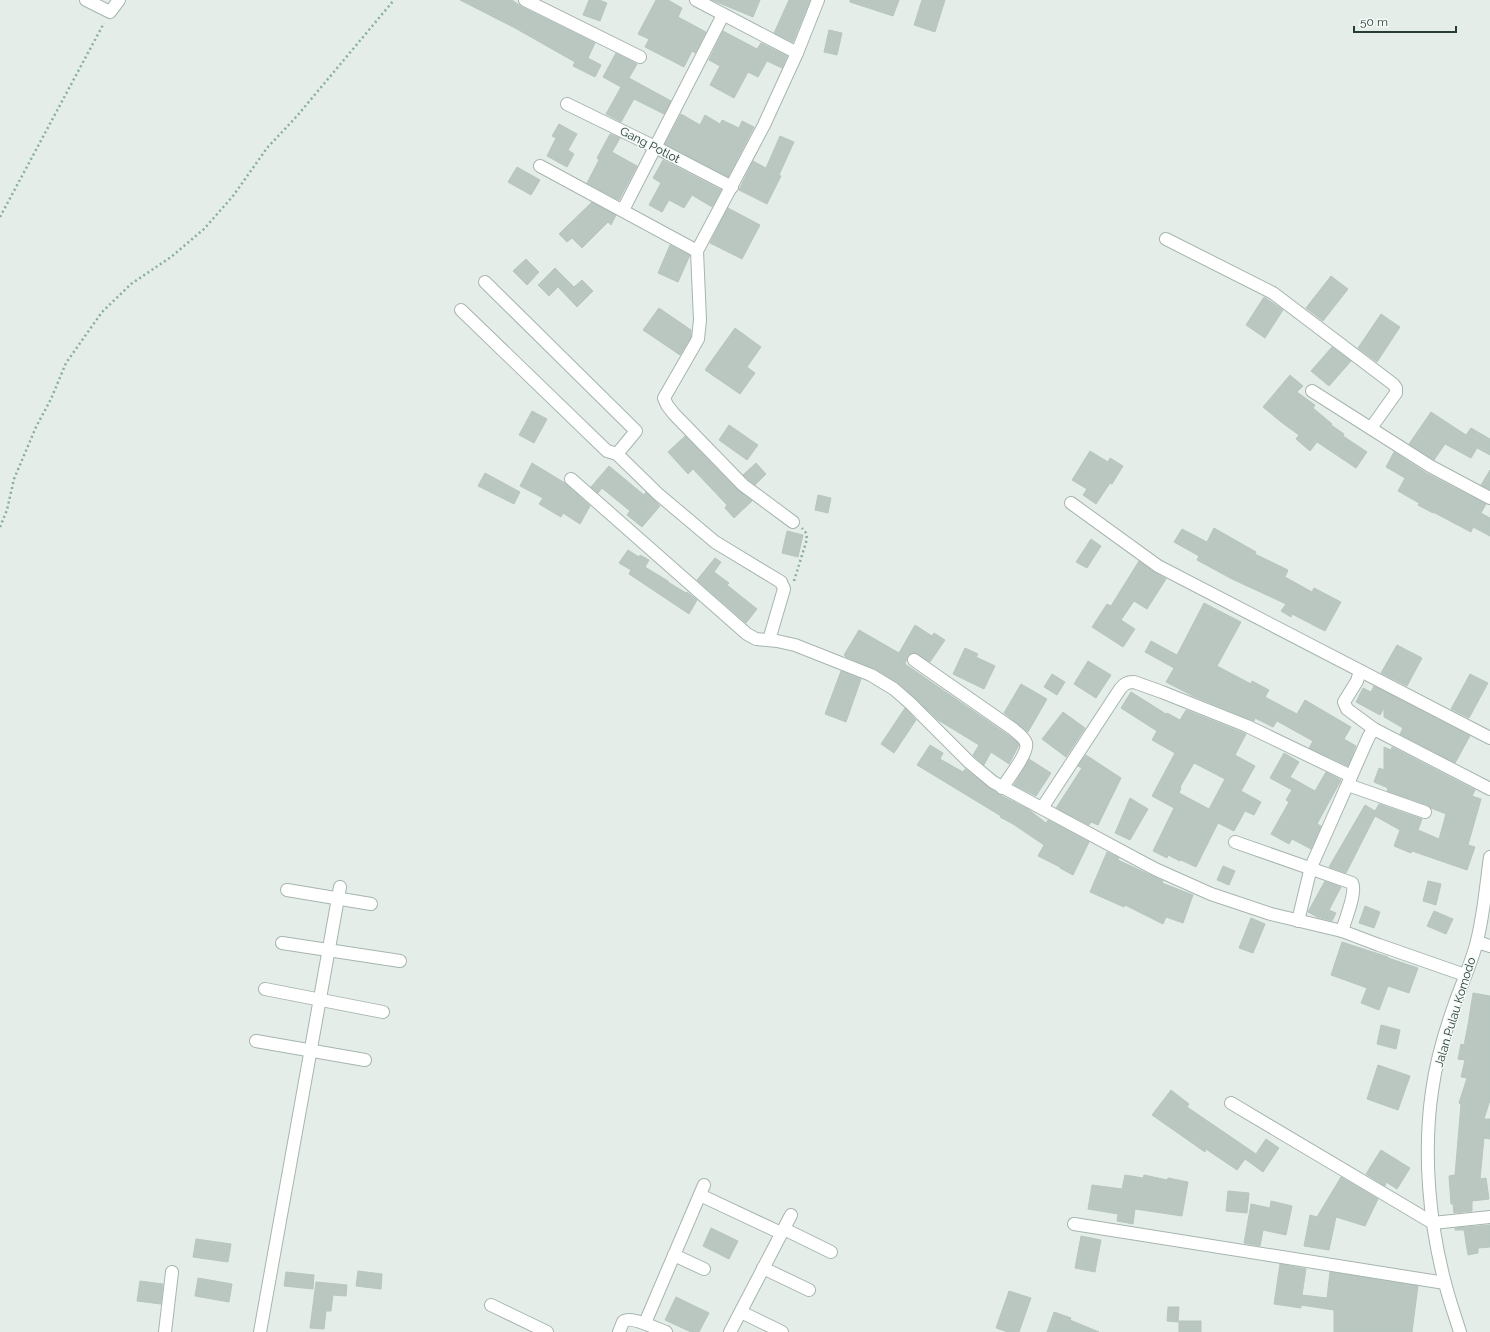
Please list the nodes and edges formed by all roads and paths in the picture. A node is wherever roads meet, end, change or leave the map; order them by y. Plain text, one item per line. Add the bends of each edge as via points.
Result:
1 (86, 0) edge
2 (119, 0) edge
3 (394, 0) edge
4 (525, 0) edge
5 (696, 0) edge
6 (818, 0) edge
7 (110, 12) junction
8 (723, 15) junction
9 (797, 53) junction
10 (640, 56) dead end
11 (567, 104) dead end
12 (655, 147) junction
13 (540, 166) dead end
14 (732, 187) junction
15 (623, 210) junction
16 (0, 217) edge
17 (1166, 239) dead end
18 (697, 251) junction
19 (485, 282) dead end
20 (461, 310) dead end
21 (1312, 391) dead end
22 (1370, 428) junction
23 (617, 454) junction
24 (571, 479) dead end
25 (1490, 498) edge
26 (1071, 503) dead end
27 (794, 522) dead end
28 (0, 527) edge
29 (769, 640) junction
30 (914, 660) dead end
31 (1360, 671) junction
32 (1374, 729) junction
33 (1490, 738) edge
34 (1350, 781) junction
35 (1002, 788) junction
36 (1490, 789) edge
37 (1042, 808) junction
38 (1426, 812) dead end
39 (1236, 842) dead end
40 (1490, 857) edge
41 (1311, 868) junction
42 (287, 890) dead end
43 (339, 893) junction
44 (371, 904) dead end
45 (1298, 921) junction
46 (1342, 931) junction
47 (1477, 942) junction
48 (282, 943) dead end
49 (1490, 946) edge
50 (329, 950) junction
51 (400, 962) dead end
52 (1465, 975) junction
53 (265, 989) dead end
54 (320, 1000) junction
55 (383, 1012) dead end
56 (256, 1041) dead end
57 (311, 1050) junction
58 (365, 1060) dead end
59 (1231, 1103) dead end
60 (791, 1215) dead end
61 (1490, 1217) edge
62 (1433, 1223) junction
63 (1074, 1224) dead end
64 (782, 1231) junction
65 (830, 1252) dead end
66 (674, 1255) junction
67 (764, 1268) junction
68 (704, 1269) dead end
69 (172, 1272) dead end
70 (1445, 1283) junction
71 (809, 1290) dead end
72 (491, 1305) dead end
73 (741, 1312) junction
74 (645, 1323) junction
75 (165, 1332) edge
76 (260, 1332) edge
77 (547, 1332) edge
78 (619, 1332) edge
79 (666, 1332) edge
80 (730, 1332) edge
81 (782, 1332) edge
82 (1460, 1332) edge

1 - 7 street
2 - 7 street
3 - 28 path via 267,148 233,196 204,229 172,257 131,284 102,312 66,363 14,479 8,510
4 - 10 street
5 - 8 street
6 - 9 street
7 - 16 path
8 - 9 street
8 - 12 street
9 - 14 street
11 - 12 street, Gang Potlot
12 - 14 street, Gang Potlot
12 - 15 street
13 - 15 street
14 - 18 street
15 - 18 street
17 - 22 street via 1273,293 1393,384 1396,393
18 - 27 street via 700,320 698,339 664,398 674,414 743,485
19 - 23 street via 636,431
20 - 23 street via 607,451
21 - 22 street
22 - 25 street via 1430,466
23 - 29 street via 658,494 715,542 781,582 784,589
24 - 29 street via 747,634 756,639
26 - 31 street via 1158,566
29 - 35 street via 795,645 852,667 894,689 969,762
30 - 35 street via 1025,740 1024,754
31 - 32 street via 1344,702 1347,709
31 - 33 street
32 - 34 street
32 - 36 street
34 - 37 street via 1247,726 1130,682 1120,689
34 - 38 street
34 - 41 street
35 - 37 street
37 - 45 street via 1154,869 1211,894
39 - 41 street
40 - 47 street, Jalan Pulau Komodo
41 - 45 street
41 - 46 street via 1349,881 1353,886
42 - 43 street
43 - 44 street
43 - 50 street
45 - 46 street
46 - 52 street
47 - 49 street
47 - 52 street, Jalan Pulau Komodo
48 - 50 street
50 - 51 street
50 - 54 street
52 - 62 street, Jalan Pulau Komodo via 1443,1041 1432,1090 1428,1146
53 - 54 street
54 - 55 street
54 - 57 street
56 - 57 street
57 - 58 street
57 - 76 street
59 - 62 street
60 - 64 street
61 - 62 street
62 - 70 street, Jalan Pulau Komodo
63 - 70 street
64 - 65 street
64 - 66 street via 702,1190
64 - 67 street
66 - 68 street
66 - 74 street
67 - 71 street
67 - 73 street
69 - 75 street
70 - 82 street, Jalan Pulau Komodo
72 - 77 street
73 - 80 street
73 - 81 street
74 - 78 street via 625,1320
74 - 79 street

